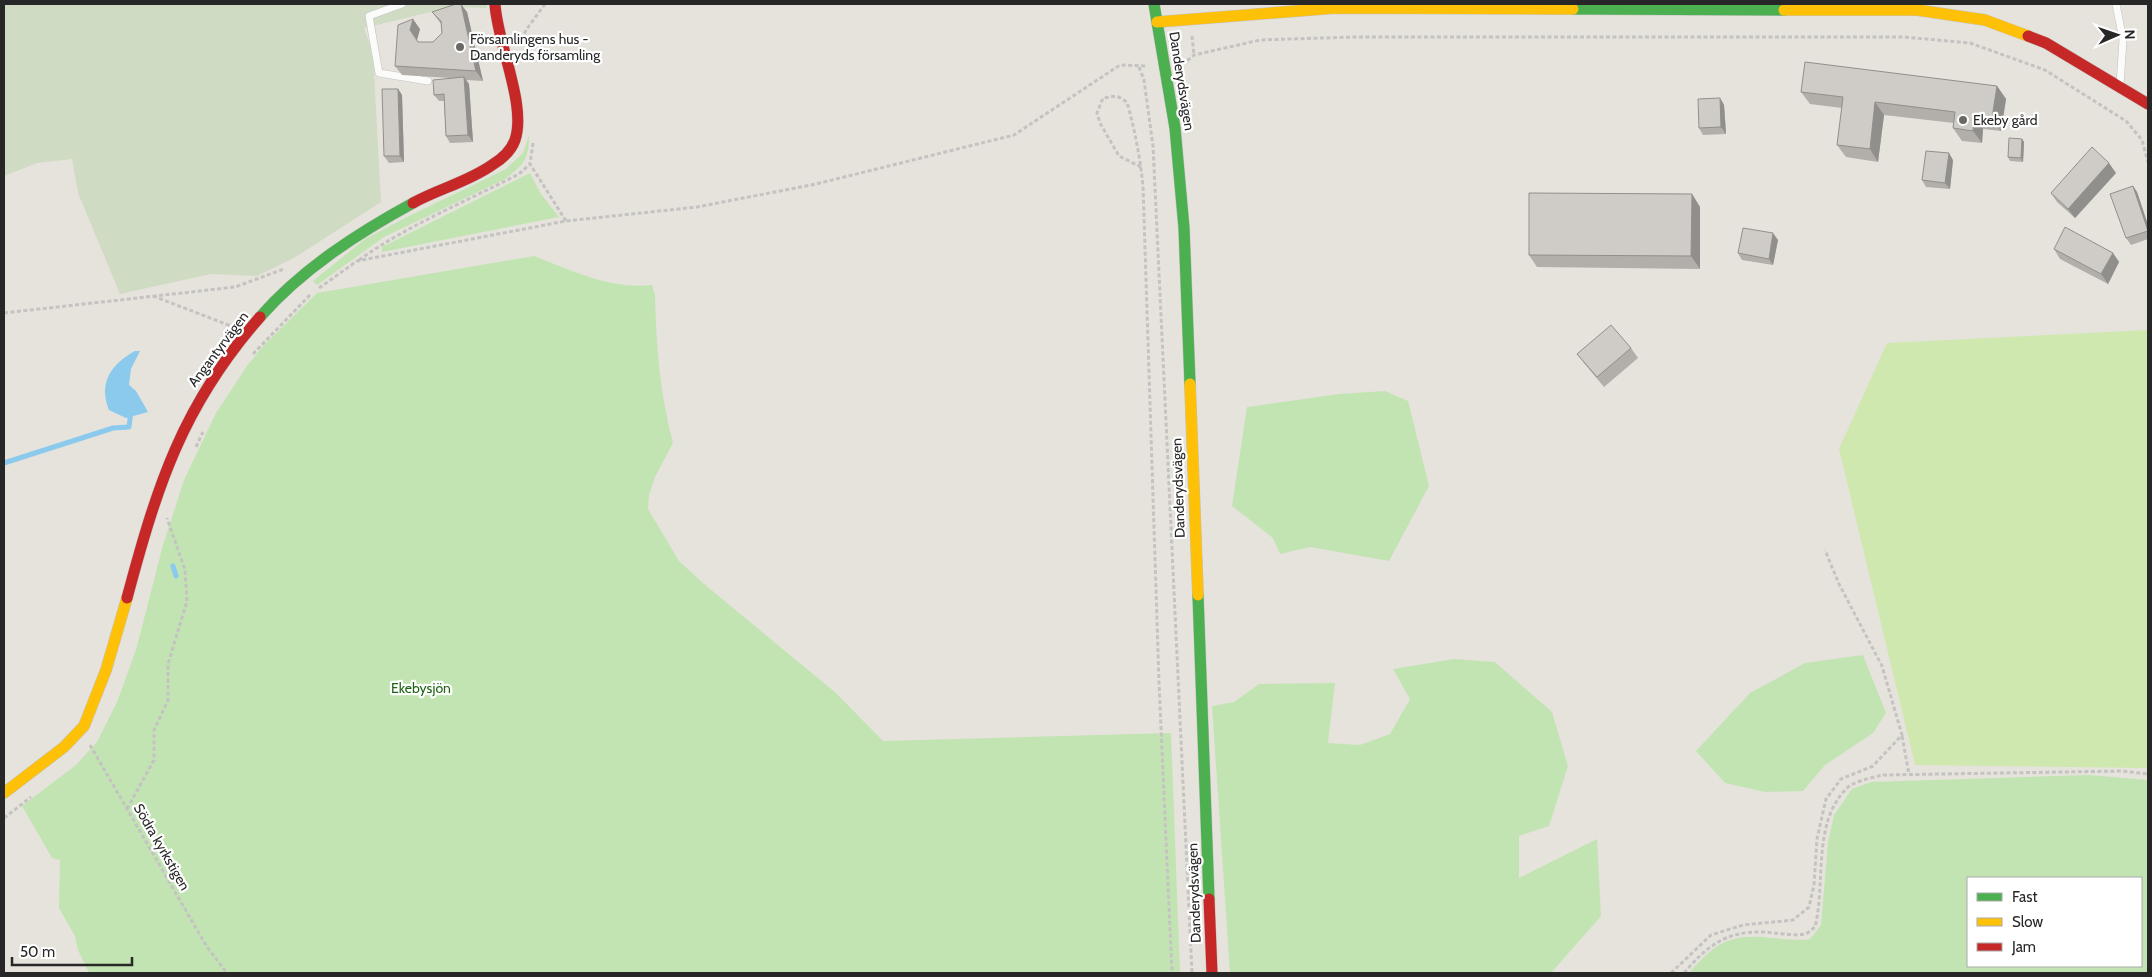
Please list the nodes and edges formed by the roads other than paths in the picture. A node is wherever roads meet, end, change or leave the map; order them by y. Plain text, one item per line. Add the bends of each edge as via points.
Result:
1 (402, 4) edge
2 (495, 4) edge
3 (1154, 4) edge
4 (2116, 4) edge
5 (1157, 22) junction
6 (428, 81) edge
7 (2120, 85) junction
8 (2148, 104) edge
9 (4, 793) edge
10 (1212, 973) edge

1 - 6 lane via 369,16 379,73
2 - 9 street, Angantyrvägen via 518,112 519,127 514,145 501,160 421,199 354,237 304,277 246,332 206,387 179,434 145,531 122,621 81,730
3 - 5 street, Danderydsvägen
4 - 7 lane via 2123,40
5 - 7 street via 1335,8 1917,10 1985,20 2046,43
5 - 10 street, Danderydsvägen via 1174,128 1184,228
7 - 8 street

